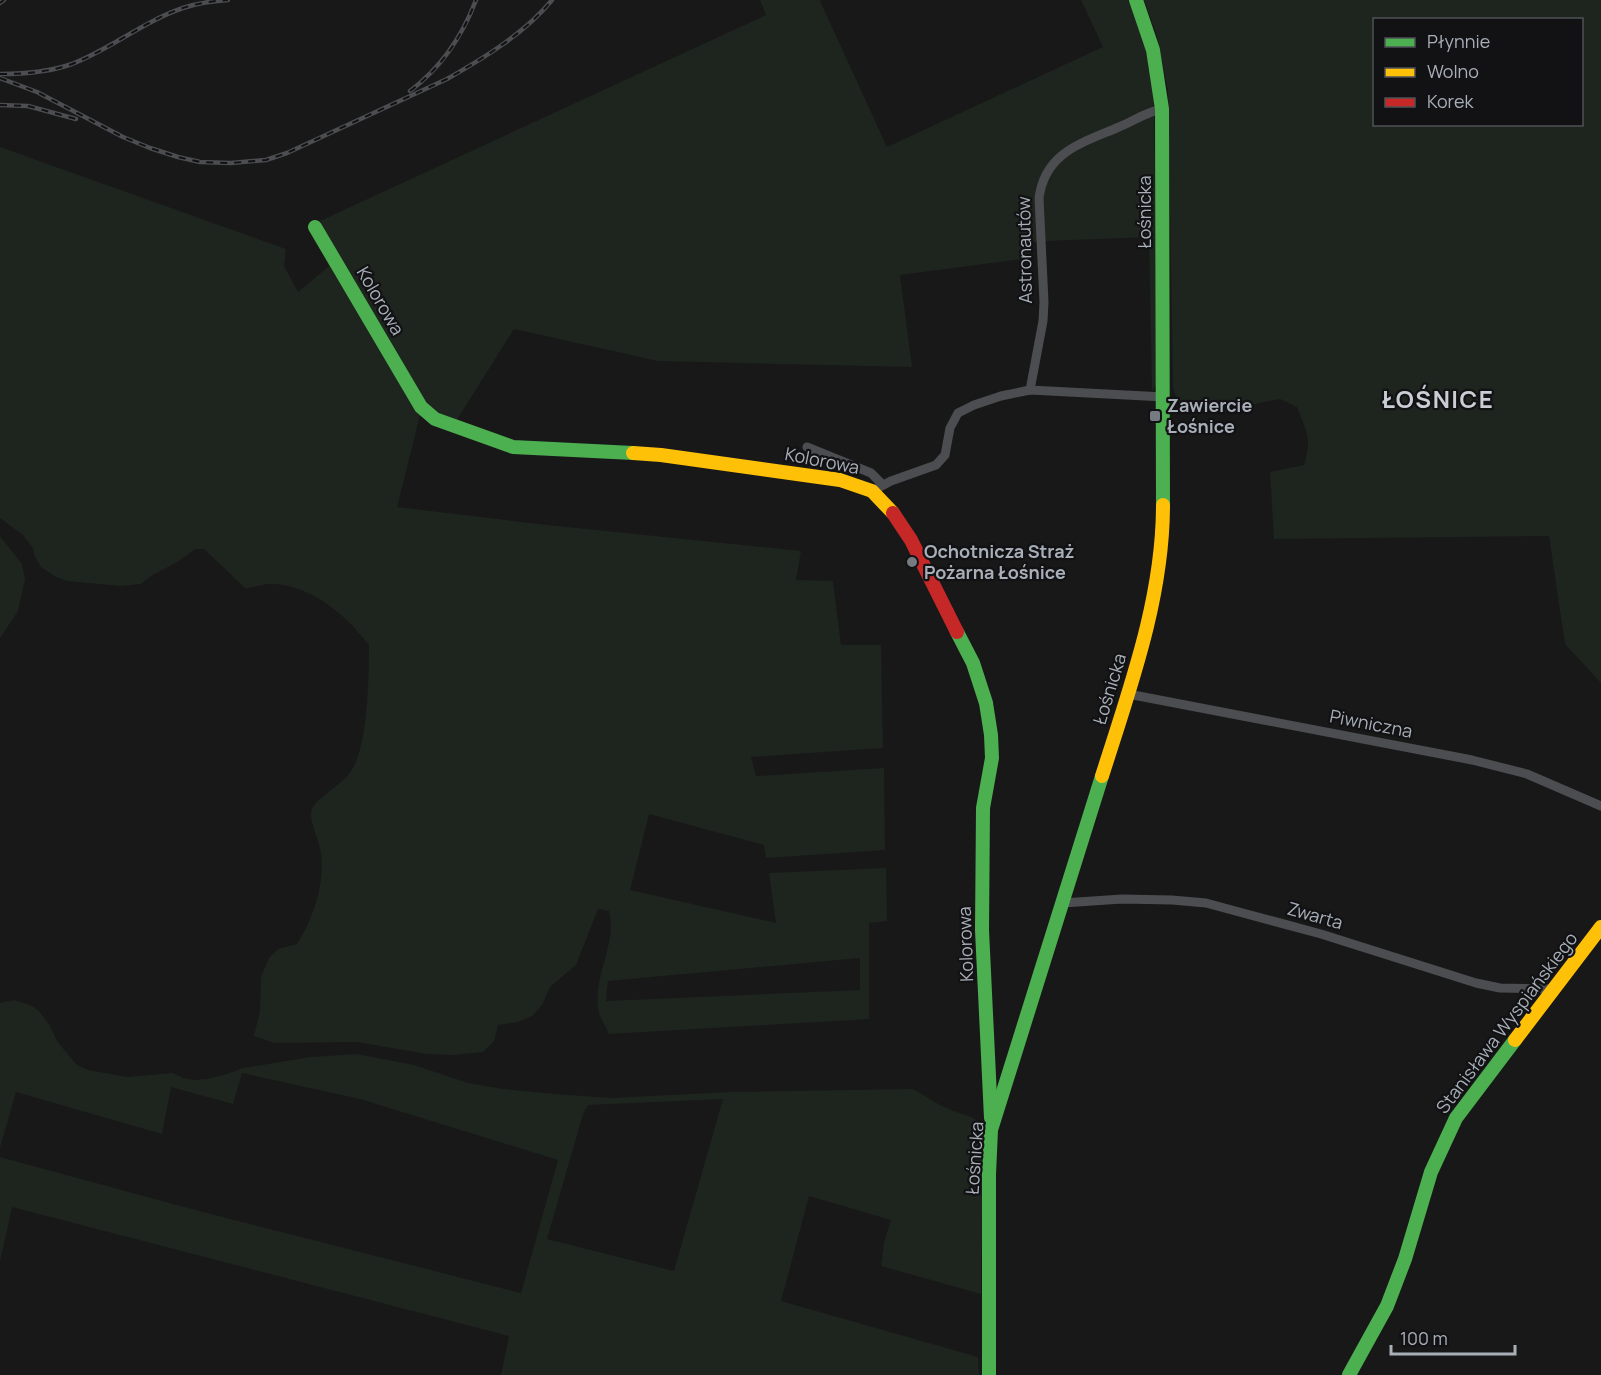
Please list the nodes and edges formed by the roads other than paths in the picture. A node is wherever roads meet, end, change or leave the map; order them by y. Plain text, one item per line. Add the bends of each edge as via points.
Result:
1 (1136, 0) edge
2 (1162, 109) junction
3 (315, 227) dead end
4 (1030, 390) junction
5 (1164, 397) junction
6 (807, 447) dead end
7 (877, 488) junction
8 (1128, 694) junction
9 (1601, 806) edge
10 (1063, 903) junction
11 (1601, 927) edge
12 (1555, 989) junction
13 (991, 1130) junction
14 (989, 1375) edge
15 (1349, 1375) edge

1 - 2 street, Łośnicka via 1154,50
2 - 4 street, Astronautów via 1073,146 1047,171 1041,183 1044,302
2 - 5 street, Łośnicka
3 - 7 street, Kolorowa via 421,407 435,419 513,447 661,455
4 - 5 street
4 - 7 street via 963,409 953,420 940,462
5 - 8 street, Łośnicka via 1159,558 1146,633
6 - 7 street via 871,473
7 - 13 street, Kolorowa via 911,540 973,663 986,703 992,758 983,808 982,930
8 - 9 street, Piwniczna via 1472,760 1527,774
8 - 10 street, Łośnicka
10 - 12 street, Zwarta via 1122,899 1206,903 1476,983 1500,988
10 - 13 street, Łośnicka
11 - 12 street, Stanisława Wyspiańskiego
12 - 15 street, Stanisława Wyspiańskiego via 1456,1118 1431,1172 1387,1306
13 - 14 street, Łośnicka

